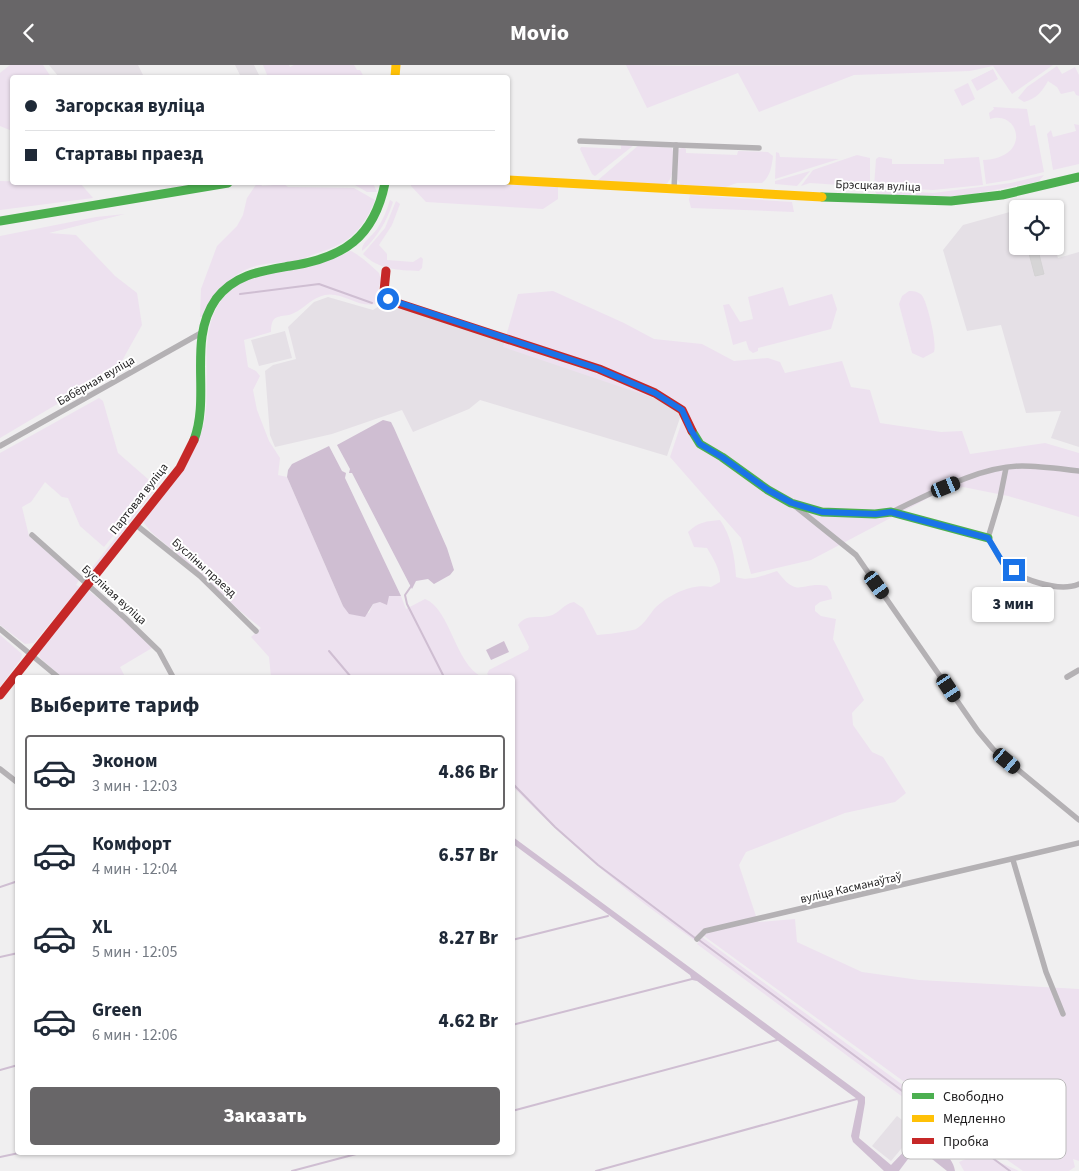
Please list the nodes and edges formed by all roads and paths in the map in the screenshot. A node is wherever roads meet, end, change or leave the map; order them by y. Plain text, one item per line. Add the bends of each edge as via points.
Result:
1 (580, 141) dead end
2 (676, 145) junction
3 (759, 148) dead end
4 (1079, 177) edge
5 (510, 180) edge
6 (216, 185) edge
7 (385, 185) edge
8 (674, 189) junction
9 (0, 221) edge
10 (386, 271) dead end
11 (201, 333) junction
12 (0, 446) edge
13 (1006, 468) junction
14 (1079, 471) edge
15 (792, 503) junction
16 (891, 512) junction
17 (135, 524) junction
18 (32, 535) dead end
19 (988, 538) junction
20 (1079, 584) edge
21 (86, 585) junction
22 (0, 629) edge
23 (256, 631) dead end
24 (32, 654) junction
25 (1079, 670) edge
26 (16, 675) edge
27 (56, 675) edge
28 (172, 675) edge
29 (15, 676) edge
30 (1067, 677) dead end
31 (0, 695) edge
32 (0, 769) edge
33 (15, 781) edge
34 (1079, 820) edge
35 (1079, 843) edge
36 (1013, 860) junction
37 (697, 939) dead end
38 (1063, 1014) dead end

1 - 2 street
2 - 3 street
2 - 8 street
4 - 8 street, Брэсцкая вуліца via 1002,195 951,201
5 - 8 street, Брэсцкая вуліца
6 - 9 street
7 - 11 street via 377,216 356,241 325,258 247,275 219,297
10 - 15 street via 384,291 388,299 591,366 655,393 682,410 700,444
11 - 12 street, Бабёрная вуліца
11 - 17 street, Партовая вуліца via 197,432 180,468
13 - 14 street via 1022,466
13 - 16 street via 972,477
13 - 19 street
15 - 16 street via 822,512
15 - 34 street via 856,555 993,749
16 - 19 street
17 - 21 street, Партовая вуліца
17 - 23 street, Бусліны праезд via 200,576
18 - 21 street, Бусліная вуліца
19 - 20 street via 1003,563 1025,578 1057,587
21 - 24 street, Партовая вуліца
21 - 28 street, Бусліная вуліца via 159,651
22 - 24 street
24 - 26 street, Партовая вуліца
24 - 27 street
25 - 30 street
29 - 31 street, Партовая вуліца
32 - 33 street
35 - 36 street, вуліца Касманаўтаў
36 - 37 street, вуліца Касманаўтаў via 705,931
36 - 38 street via 1046,972

